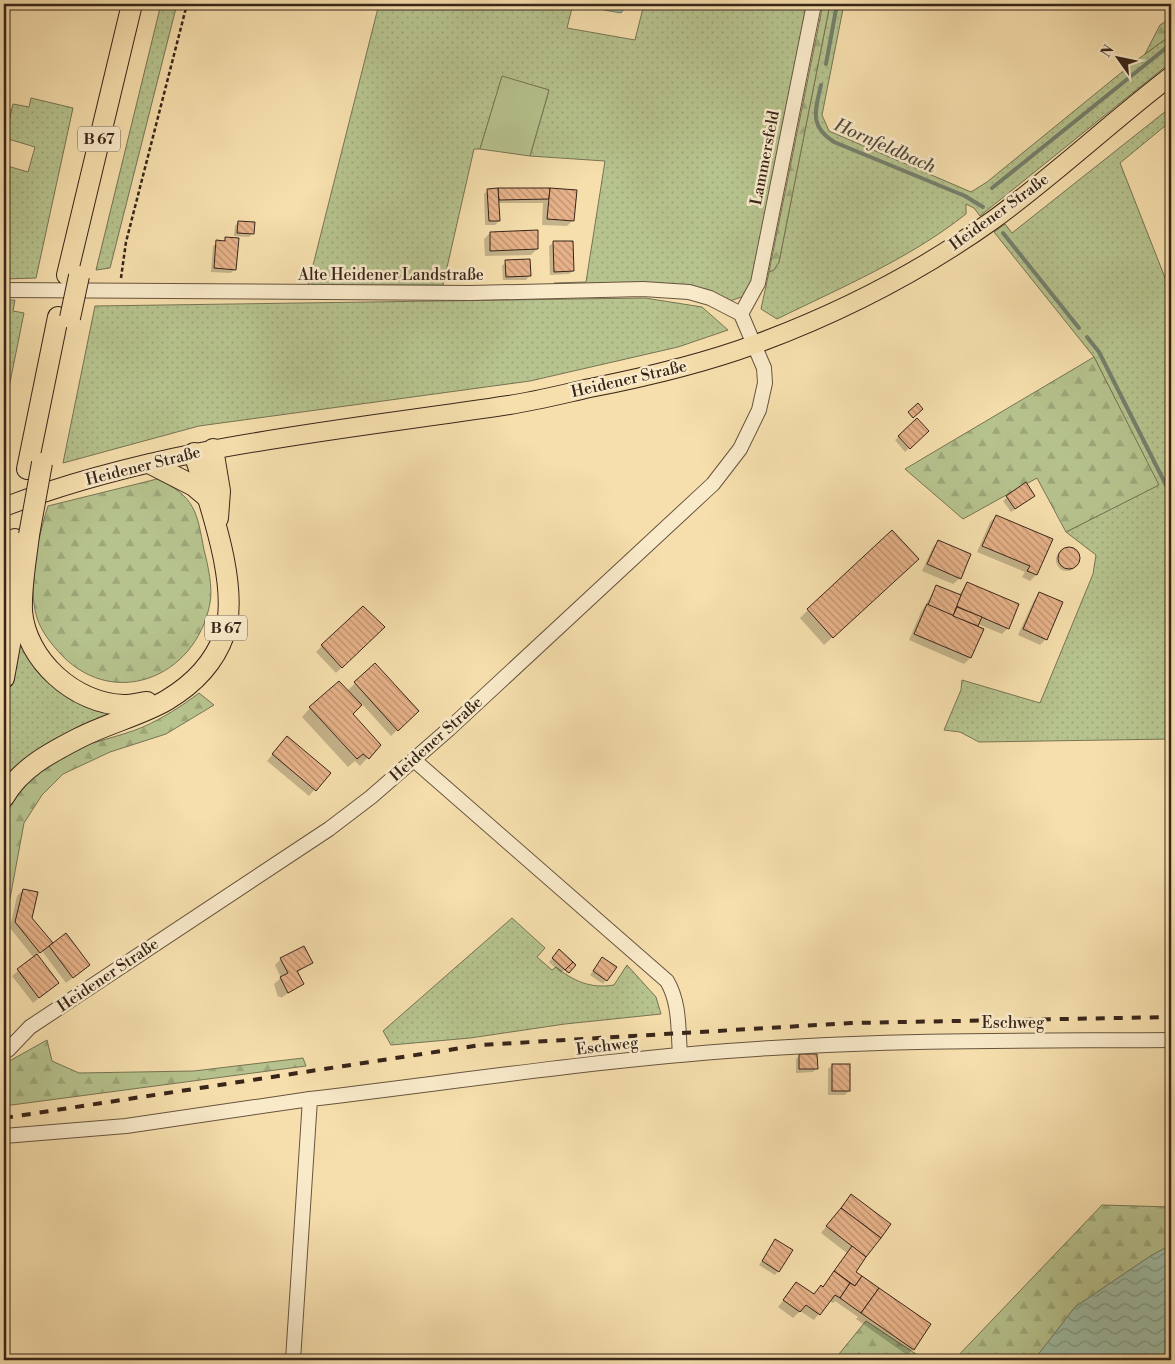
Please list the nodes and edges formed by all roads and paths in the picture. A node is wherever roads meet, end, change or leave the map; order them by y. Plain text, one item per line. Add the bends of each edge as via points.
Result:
1 (132, 4) edge
2 (144, 4) edge
3 (187, 4) edge
4 (814, 4) edge
5 (1171, 76) edge
6 (73, 276) junction
7 (4, 290) edge
8 (120, 290) junction
9 (740, 314) junction
10 (754, 345) junction
11 (203, 451) junction
12 (151, 464) junction
13 (207, 497) junction
14 (4, 507) edge
15 (217, 532) junction
16 (22, 537) junction
17 (4, 603) edge
18 (4, 678) edge
19 (166, 701) junction
20 (414, 760) junction
21 (4, 797) edge
22 (1171, 1040) edge
23 (8, 1050) dead end
24 (680, 1055) junction
25 (310, 1099) junction
26 (4, 1136) edge
27 (294, 1360) edge

1 - 6 highway, B 67
2 - 6 highway, B 67
3 - 8 path via 126,242
4 - 9 street, Lammersfeld via 758,283
5 - 10 main road, Heidener Straße via 1021,198 948,250 906,276 835,312
6 - 16 highway, B 67, bridge
7 - 8 street, Alte Heidener Landstraße
8 - 9 street, Alte Heidener Landstraße via 471,293 666,290 710,298
9 - 10 street
10 - 11 main road, Heidener Straße via 667,372 512,404
10 - 20 street, Heidener Straße via 764,368 765,383 759,410 740,449 713,484
11 - 12 main road, Heidener Straße
11 - 13 highway
11 - 15 highway via 220,491
12 - 13 highway via 194,486
12 - 14 main road, Heidener Straße via 52,489
13 - 15 highway
15 - 19 highway, B 67 via 228,589 225,634 204,671
16 - 17 highway, B 67
16 - 18 highway, B 67
16 - 19 highway via 22,613 26,633 39,656 71,689 99,700 123,705
19 - 21 highway via 96,728 45,756 25,770
20 - 23 street, Heidener Straße via 329,828 30,1026
20 - 24 street via 666,980 674,992
22 - 24 street, Eschweg via 902,1042
24 - 25 street, Eschweg
25 - 26 street, Eschweg via 126,1126
25 - 27 street

